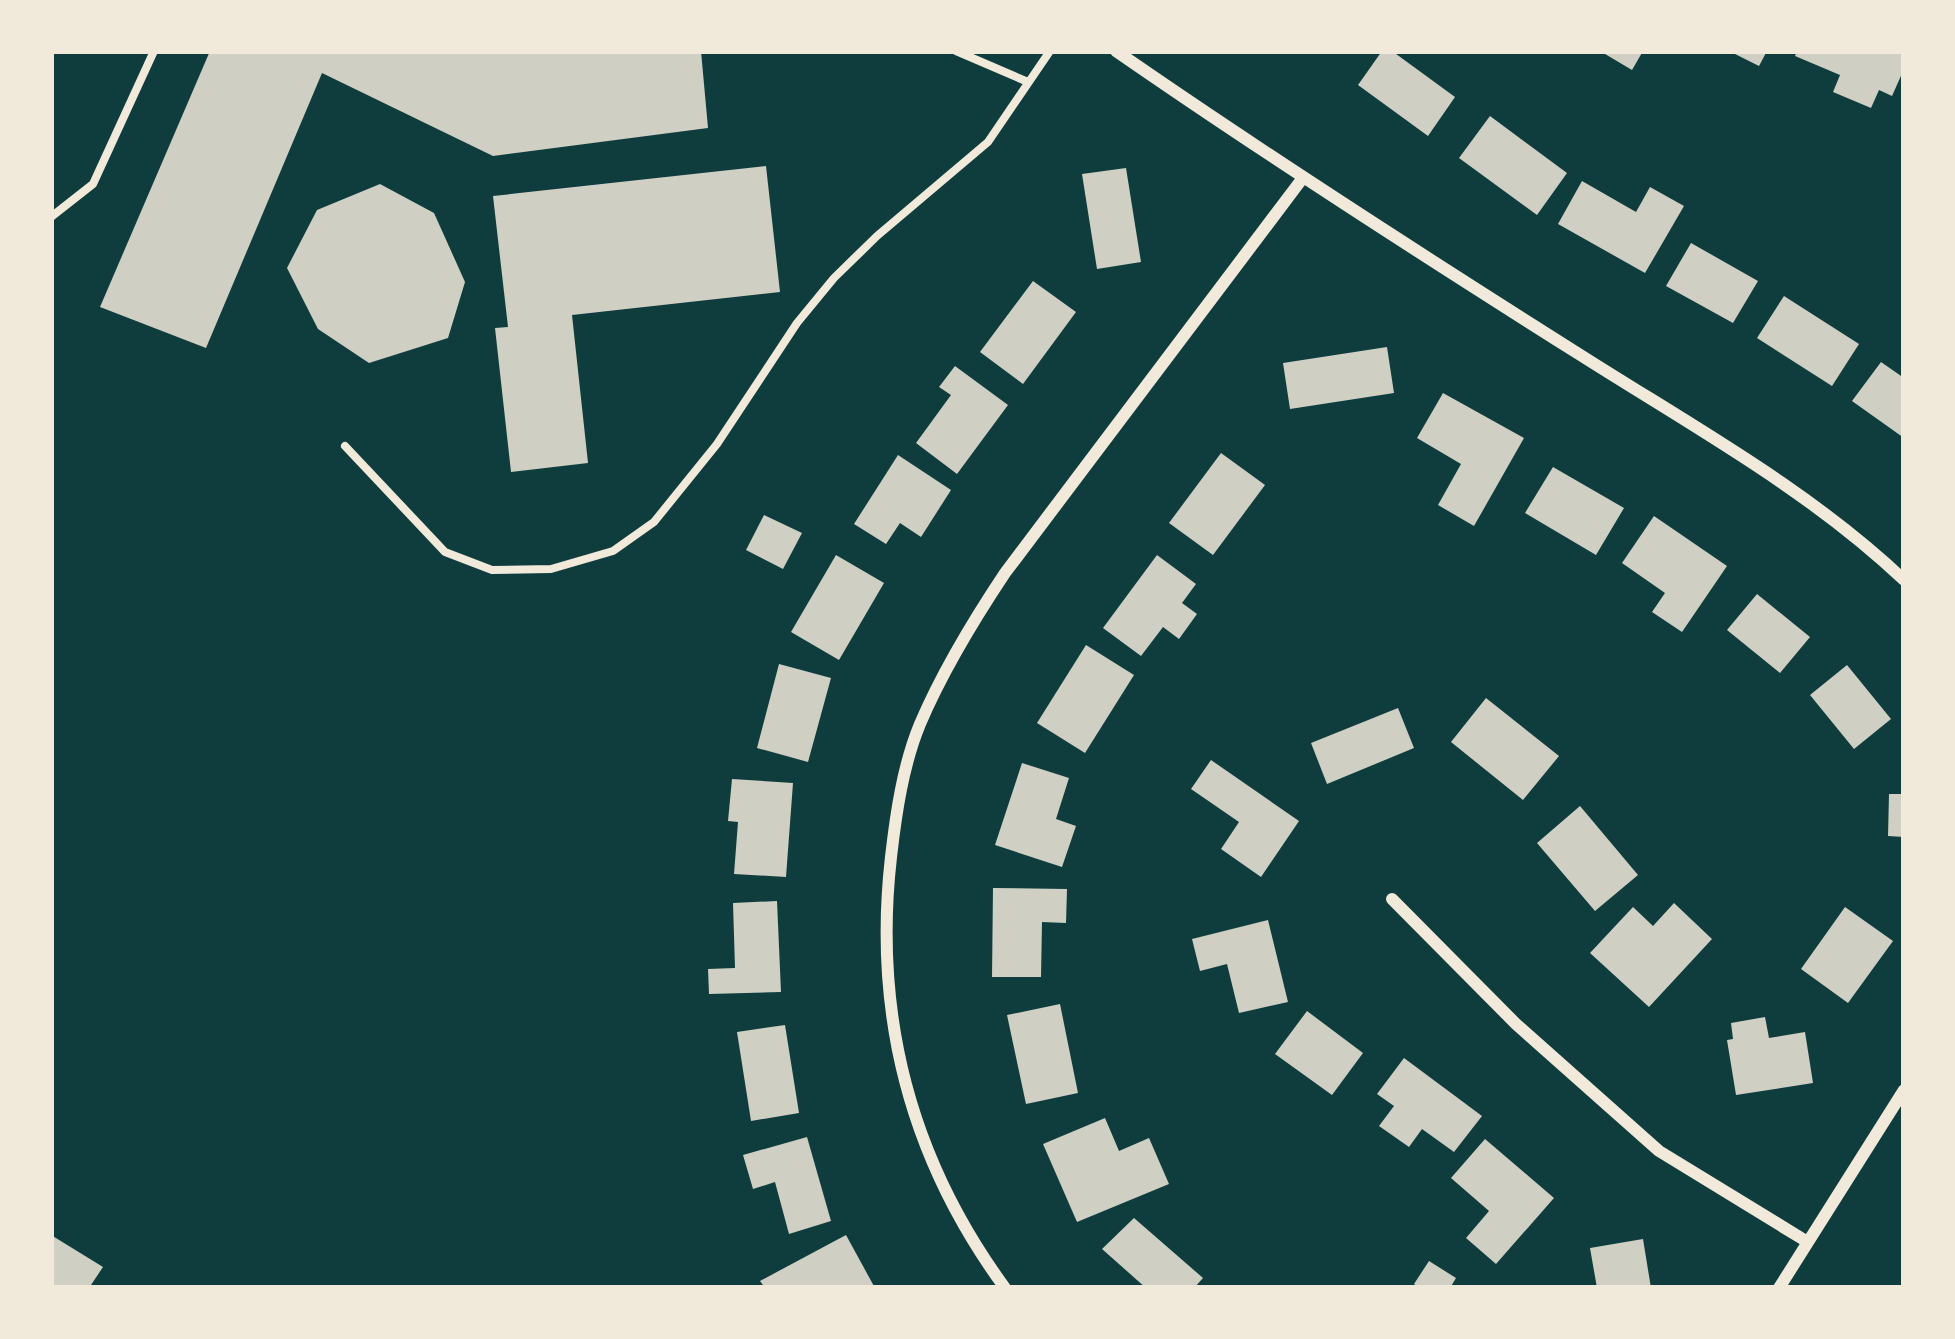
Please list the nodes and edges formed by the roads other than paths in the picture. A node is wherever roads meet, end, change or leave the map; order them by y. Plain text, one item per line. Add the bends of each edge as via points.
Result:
1 (154, 51) edge
2 (956, 51) edge
3 (1050, 51) edge
4 (1116, 51) edge
5 (1028, 82) junction
6 (1302, 179) junction
7 (51, 217) edge
8 (345, 446) dead end
9 (1904, 580) edge
10 (1392, 899) dead end
11 (1904, 1090) edge
12 (1806, 1241) junction
13 (1005, 1288) edge
14 (1778, 1288) edge

1 - 7 lane via 93,184
2 - 5 lane
3 - 5 lane
4 - 6 street
5 - 8 lane via 988,142 835,278 705,460 654,522 613,551 551,569 476,564 446,552
6 - 9 street via 1784,484
6 - 13 street via 972,623 919,727 896,810 886,928 904,1084 935,1176
10 - 12 street via 1516,1024 1659,1150
11 - 12 street
12 - 14 street

